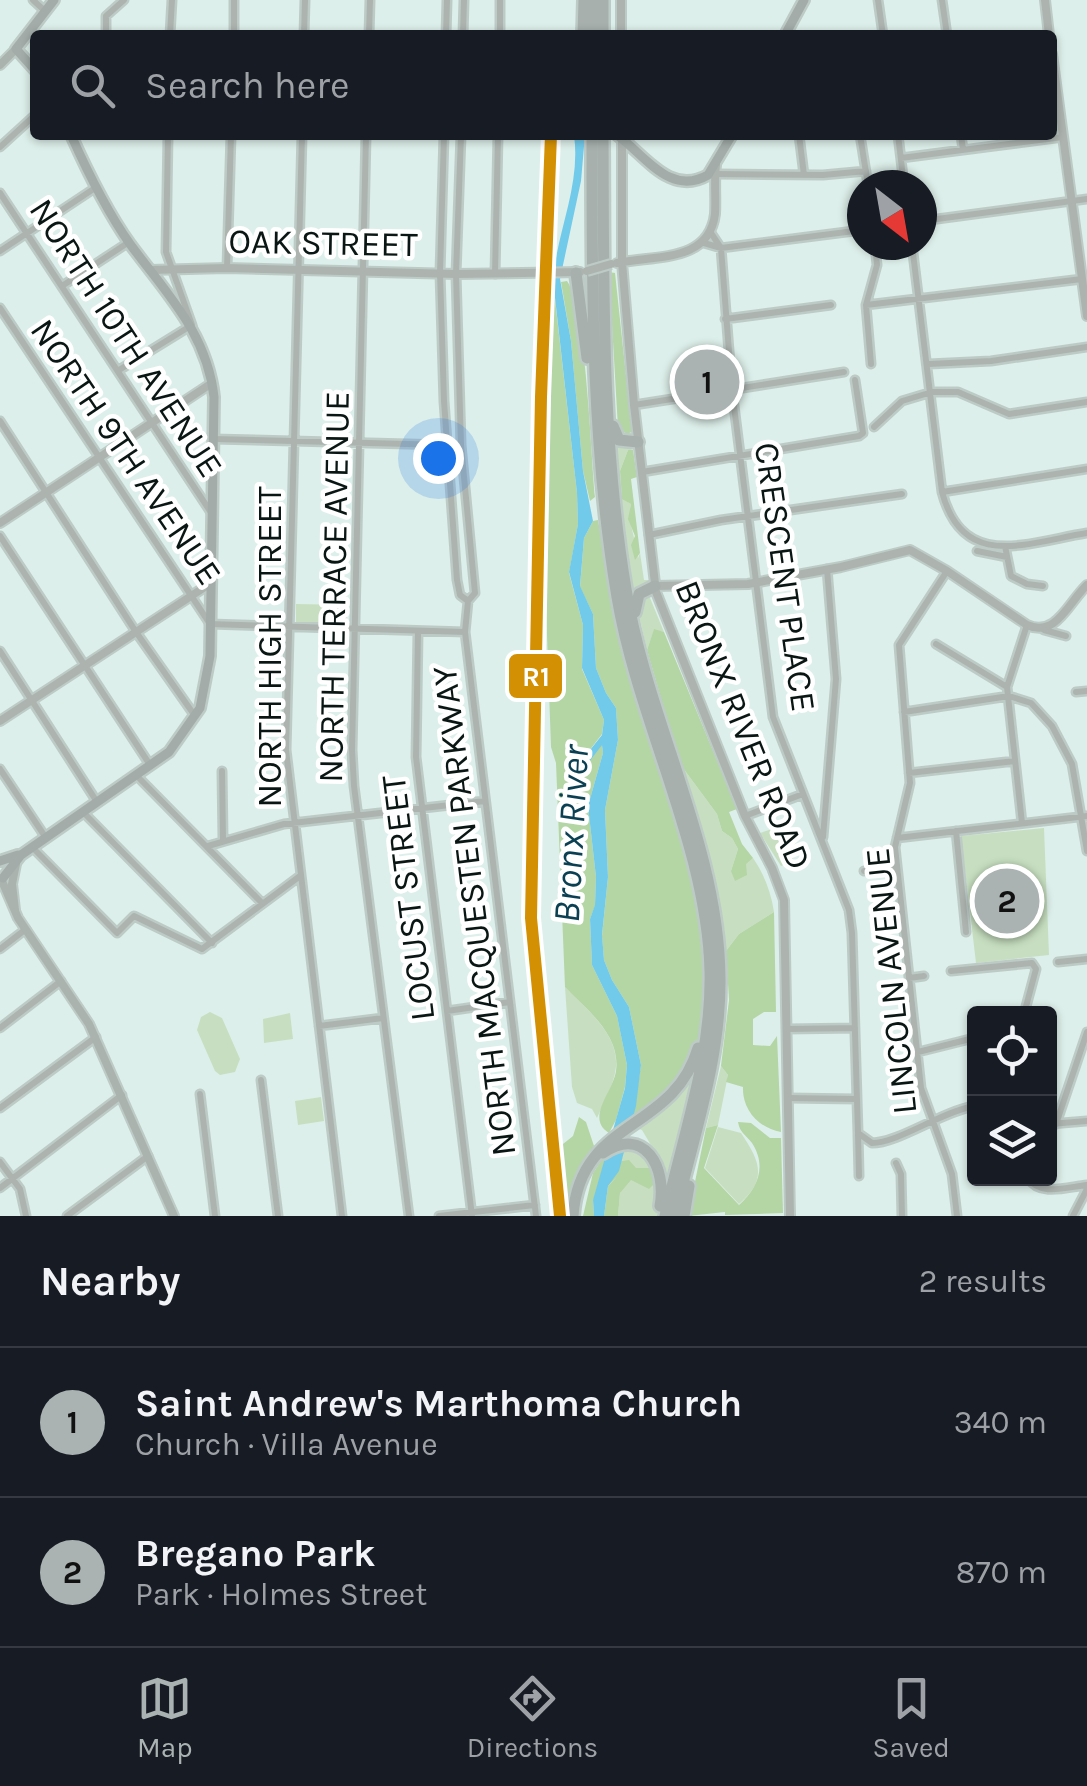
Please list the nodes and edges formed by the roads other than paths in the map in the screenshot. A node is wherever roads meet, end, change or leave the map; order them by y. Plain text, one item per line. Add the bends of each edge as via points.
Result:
1 (33, 0) edge
2 (54, 0) edge
3 (124, 0) edge
4 (172, 0) edge
5 (234, 0) edge
6 (305, 0) edge
7 (370, 0) edge
8 (447, 0) edge
9 (464, 0) edge
10 (500, 0) edge
11 (584, 0) edge
12 (592, 0) edge
13 (603, 0) edge
14 (621, 0) edge
15 (804, 0) edge
16 (878, 0) edge
17 (942, 0) edge
18 (1044, 0) edge
19 (46, 12) junction
20 (34, 30) edge
21 (106, 30) edge
22 (170, 30) edge
23 (234, 30) edge
24 (304, 30) edge
25 (369, 30) edge
26 (446, 30) edge
27 (463, 30) edge
28 (500, 30) edge
29 (586, 30) edge
30 (587, 30) edge
31 (603, 30) edge
32 (621, 30) edge
33 (788, 30) edge
34 (882, 30) edge
35 (946, 30) edge
36 (1048, 30) edge
37 (30, 36) edge
38 (19, 52) junction
39 (0, 64) edge
40 (30, 64) edge
41 (1057, 91) edge
42 (30, 119) edge
43 (1063, 136) junction
44 (1057, 137) edge
45 (73, 140) edge
46 (168, 140) edge
47 (232, 140) edge
48 (302, 140) edge
49 (366, 140) edge
50 (444, 140) edge
51 (461, 140) edge
52 (498, 140) edge
53 (592, 140) edge
54 (603, 140) edge
55 (620, 140) edge
56 (624, 140) edge
57 (730, 140) edge
58 (800, 140) edge
59 (861, 140) edge
60 (899, 140) edge
61 (962, 140) edge
62 (1002, 140) edge
63 (1032, 140) edge
64 (1002, 144) junction
65 (0, 147) edge
66 (963, 150) junction
67 (901, 158) junction
68 (716, 170) junction
69 (866, 170) edge
70 (902, 170) edge
71 (847, 172) edge
72 (804, 175) junction
73 (95, 188) junction
74 (0, 192) edge
75 (1087, 199) edge
76 (1072, 201) junction
77 (937, 219) edge
78 (710, 232) junction
79 (847, 232) edge
80 (27, 233) junction
81 (129, 242) junction
82 (704, 243) junction
83 (721, 248) junction
84 (0, 251) edge
85 (876, 260) edge
86 (915, 260) edge
87 (622, 262) junction
88 (169, 268) junction
89 (228, 268) junction
90 (150, 270) junction
91 (300, 270) junction
92 (363, 271) junction
93 (577, 272) junction
94 (440, 273) junction
95 (456, 274) junction
96 (495, 274) junction
97 (1082, 279) junction
98 (62, 286) junction
99 (921, 298) junction
100 (831, 305) dead end
101 (866, 305) junction
102 (0, 308) edge
103 (1087, 316) edge
104 (725, 320) junction
105 (192, 326) junction
106 (1087, 347) edge
107 (871, 364) dead end
108 (929, 364) junction
109 (119, 370) junction
110 (844, 372) dead end
111 (855, 380) dead end
112 (212, 383) junction
113 (732, 390) junction
114 (932, 392) junction
115 (601, 396) junction
116 (1087, 402) edge
117 (634, 405) junction
118 (0, 422) edge
119 (153, 424) junction
120 (874, 427) dead end
121 (213, 439) junction
122 (296, 442) junction
123 (638, 442) junction
124 (360, 444) junction
125 (446, 445) junction
126 (740, 454) junction
127 (99, 458) junction
128 (1087, 469) edge
129 (642, 472) junction
130 (942, 492) junction
131 (46, 493) junction
132 (902, 494) dead end
133 (210, 511) junction
134 (748, 516) junction
135 (0, 523) edge
136 (1087, 533) edge
137 (648, 535) junction
138 (0, 536) edge
139 (1005, 546) junction
140 (977, 551) dead end
141 (1008, 557) junction
142 (827, 569) junction
143 (947, 572) junction
144 (211, 583) junction
145 (755, 583) junction
146 (655, 586) junction
147 (1043, 586) dead end
148 (1087, 586) edge
149 (192, 596) junction
150 (468, 600) junction
151 (210, 624) junction
152 (1026, 625) junction
153 (289, 628) junction
154 (354, 629) junction
155 (1044, 630) junction
156 (136, 632) junction
157 (418, 632) junction
158 (465, 632) junction
159 (635, 636) junction
160 (1066, 636) dead end
161 (936, 644) dead end
162 (0, 651) edge
163 (84, 666) junction
164 (1008, 691) junction
165 (1087, 691) edge
166 (1076, 692) dead end
167 (32, 701) junction
168 (904, 712) junction
169 (196, 717) junction
170 (0, 721) edge
171 (1015, 761) junction
172 (151, 766) junction
173 (0, 768) edge
174 (222, 771) dead end
175 (910, 772) junction
176 (136, 776) junction
177 (803, 794) junction
178 (485, 801) junction
179 (98, 802) junction
180 (422, 810) junction
181 (83, 812) junction
182 (745, 816) junction
183 (1084, 816) edge
184 (358, 818) junction
185 (1022, 823) junction
186 (293, 824) junction
187 (956, 831) junction
188 (46, 838) junction
189 (897, 838) junction
190 (223, 840) junction
191 (822, 842) junction
192 (208, 846) junction
193 (32, 847) junction
194 (1087, 851) edge
195 (19, 856) junction
196 (0, 860) edge
197 (897, 867) junction
198 (864, 871) dead end
199 (300, 876) junction
200 (2, 881) edge
201 (0, 900) edge
202 (262, 903) junction
203 (17, 916) junction
204 (26, 929) junction
205 (966, 932) dead end
206 (212, 942) junction
207 (0, 949) edge
208 (1087, 958) edge
209 (1058, 962) dead end
210 (952, 971) dead end
211 (924, 976) dead end
212 (909, 978) junction
213 (61, 981) junction
214 (510, 1002) junction
215 (1026, 1006) edge
216 (709, 1011) junction
217 (447, 1012) junction
218 (383, 1018) junction
219 (319, 1026) junction
220 (0, 1028) edge
221 (855, 1028) junction
222 (787, 1029) junction
223 (1087, 1032) edge
224 (96, 1037) junction
225 (967, 1040) edge
226 (918, 1052) junction
227 (261, 1080) dead end
228 (200, 1094) dead end
229 (122, 1095) junction
230 (788, 1098) junction
231 (857, 1099) junction
232 (0, 1108) edge
233 (967, 1108) edge
234 (1057, 1113) edge
235 (930, 1120) junction
236 (1087, 1122) edge
237 (1057, 1124) edge
238 (858, 1133) junction
239 (696, 1134) junction
240 (148, 1156) junction
241 (0, 1162) edge
242 (896, 1163) dead end
243 (859, 1176) dead end
244 (12, 1178) junction
245 (1032, 1186) edge
246 (1087, 1187) edge
247 (0, 1188) edge
248 (534, 1205) junction
249 (472, 1214) edge
250 (26, 1216) edge
251 (67, 1216) edge
252 (174, 1216) edge
253 (214, 1216) edge
254 (278, 1216) edge
255 (342, 1216) edge
256 (409, 1216) edge
257 (439, 1216) edge
258 (536, 1216) edge
259 (576, 1216) edge
260 (662, 1216) edge
261 (675, 1216) edge
262 (684, 1216) edge
263 (790, 1216) edge
264 (902, 1216) edge
265 (958, 1216) edge
266 (1074, 1216) edge

1 - 19 street
2 - 19 main road
3 - 21 street via 106,16
4 - 22 street
5 - 23 street
6 - 24 street
7 - 25 street
8 - 26 street
9 - 27 street
10 - 28 street
11 - 29 highway
12 - 30 highway
13 - 31 highway
14 - 32 street
15 - 33 main road
16 - 34 street
17 - 35 street
18 - 36 street
19 - 20 main road
37 - 38 main road
38 - 39 main road
38 - 40 main road
41 - 43 street
42 - 65 street
43 - 44 street
43 - 76 street
45 - 73 main road
46 - 88 street
47 - 89 street
48 - 91 street, NORTH HIGH STREET
49 - 92 street, NORTH TERRACE AVENUE
50 - 94 street, NORTH MACQUESTEN PARKWAY
51 - 95 street, NORTH MACQUESTEN PARKWAY
52 - 96 street
53 - 115 highway
54 - 115 highway
55 - 87 street, BRONX RIVER ROAD
56 - 68 main road via 665,176 683,182
57 - 68 main road
58 - 72 street
59 - 69 street
60 - 67 street
61 - 66 street
62 - 64 street
63 - 64 street
64 - 66 street
66 - 67 street
67 - 70 street
68 - 72 street
68 - 78 street
71 - 72 street
73 - 80 street
73 - 81 main road
74 - 80 street, NORTH 10TH AVENUE
75 - 76 street
76 - 77 street
76 - 97 street
78 - 82 street
78 - 83 street
79 - 83 street
80 - 84 street
80 - 98 street, NORTH 10TH AVENUE
81 - 90 main road
81 - 98 street
82 - 83 street
82 - 87 street, OAK STREET
83 - 104 street, CRESCENT PLACE
85 - 101 street
86 - 99 street
87 - 93 street, OAK STREET, bridge
87 - 117 street, BRONX RIVER ROAD
88 - 89 street, OAK STREET
88 - 90 street, OAK STREET
88 - 105 street
89 - 91 street, OAK STREET
90 - 105 main road
91 - 92 street, OAK STREET
91 - 122 street, NORTH HIGH STREET
92 - 94 street, OAK STREET
92 - 124 street, NORTH TERRACE AVENUE
93 - 96 street, OAK STREET
93 - 115 highway
94 - 95 street, OAK STREET
94 - 125 street, NORTH MACQUESTEN PARKWAY
95 - 96 street, OAK STREET
95 - 150 street, NORTH MACQUESTEN PARKWAY via 461,445 475,593
97 - 99 street
97 - 103 street
98 - 109 street, NORTH 10TH AVENUE
99 - 101 street
99 - 108 street
100 - 104 street
101 - 107 street
102 - 127 street, NORTH 9TH AVENUE
104 - 113 street, CRESCENT PLACE
105 - 109 street
105 - 112 main road
106 - 108 street
108 - 114 street
109 - 119 street, NORTH 10TH AVENUE
110 - 113 street
111 - 126 street via 863,433
112 - 119 street
112 - 121 main road
113 - 117 street
113 - 126 street, CRESCENT PLACE
114 - 116 street via 958,392 1009,414
114 - 120 street via 902,401
114 - 130 street
115 - 123 highway via 616,437
115 - 159 highway
115 - 216 highway via 617,600 700,891
117 - 123 street, BRONX RIVER ROAD
118 - 131 street
119 - 127 street
119 - 133 street, NORTH 10TH AVENUE
121 - 122 street
121 - 133 main road
122 - 124 street
122 - 153 street, NORTH HIGH STREET
123 - 129 street, BRONX RIVER ROAD
124 - 125 street
124 - 154 street, NORTH TERRACE AVENUE
125 - 150 street, NORTH MACQUESTEN PARKWAY via 460,595
126 - 129 street
126 - 134 street, CRESCENT PLACE
127 - 131 street
127 - 149 street, NORTH 9TH AVENUE
128 - 130 street
129 - 137 street, BRONX RIVER ROAD
130 - 139 street via 963,534
131 - 135 street
131 - 156 street
132 - 134 street
133 - 144 main road
134 - 137 street
134 - 145 street, CRESCENT PLACE
136 - 139 street
137 - 146 street, BRONX RIVER ROAD
138 - 163 street
139 - 141 street
140 - 141 street
141 - 147 street via 1011,576
142 - 143 street via 910,550
142 - 145 street
142 - 191 street via 836,679
143 - 152 street
143 - 168 street, LINCOLN AVENUE via 899,646
144 - 149 street
144 - 151 main road
145 - 146 street
145 - 177 street, CRESCENT PLACE via 773,718
146 - 159 highway via 637,596
146 - 182 street, BRONX RIVER ROAD
148 - 155 street
149 - 151 street, NORTH 9TH AVENUE
149 - 156 street
150 - 158 street, NORTH MACQUESTEN PARKWAY
151 - 153 street
151 - 169 main road
152 - 155 street
152 - 164 street
153 - 154 street
153 - 186 street, NORTH HIGH STREET via 286,750
154 - 157 street
154 - 184 street, NORTH TERRACE AVENUE
155 - 160 street
156 - 163 street
156 - 169 street
157 - 158 street
157 - 180 street, LOCUST STREET
158 - 178 street, NORTH MACQUESTEN PARKWAY
159 - 239 highway via 716,924 719,1021
161 - 164 street
162 - 167 street
163 - 167 street
163 - 172 street
164 - 168 street
164 - 171 street
164 - 183 street via 1052,726 1072,764
165 - 166 street
167 - 170 street
167 - 179 street
168 - 175 street, LINCOLN AVENUE
169 - 172 main road
171 - 175 street
171 - 185 street
172 - 176 main road
173 - 188 street
174 - 190 street
175 - 189 street, LINCOLN AVENUE
176 - 179 main road
176 - 192 street
177 - 182 street
177 - 191 street, CRESCENT PLACE
178 - 180 street
178 - 214 street, NORTH MACQUESTEN PARKWAY
179 - 181 main road
180 - 184 street
180 - 217 street, LOCUST STREET
181 - 188 main road
181 - 206 street
182 - 222 street, BRONX RIVER ROAD via 784,900
183 - 185 street
183 - 194 street
184 - 186 street
184 - 218 street, NORTH TERRACE AVENUE
185 - 187 street
186 - 190 street
186 - 199 street, NORTH HIGH STREET
187 - 189 street
187 - 205 street
188 - 193 main road
189 - 197 street, LINCOLN AVENUE
190 - 192 street
191 - 221 street, CRESCENT PLACE via 849,910
192 - 202 street
193 - 195 main road
193 - 206 street via 116,932 134,916 194,947
195 - 196 main road
195 - 200 main road
195 - 203 main road via 12,884
196 - 200 main road
197 - 198 street
197 - 212 street, LINCOLN AVENUE
199 - 202 street
199 - 219 street, NORTH HIGH STREET
200 - 203 main road
201 - 203 main road
202 - 206 street
203 - 204 main road
204 - 207 street
204 - 213 main road
208 - 209 street
210 - 215 street via 1032,963
211 - 212 street
212 - 226 street, LINCOLN AVENUE
213 - 220 street
213 - 224 main road
214 - 217 street
214 - 248 street, NORTH MACQUESTEN PARKWAY
216 - 259 highway via 688,1076 663,1104 595,1153 580,1180
216 - 260 highway
217 - 249 street, LOCUST STREET
218 - 219 street
218 - 256 street, NORTH TERRACE AVENUE
219 - 255 street, NORTH HIGH STREET
221 - 222 street
221 - 231 street, CRESCENT PLACE
222 - 230 street, BRONX RIVER ROAD
223 - 234 street
224 - 229 main road
224 - 232 street
225 - 226 street
226 - 235 street, LINCOLN AVENUE
227 - 254 street
228 - 253 street
229 - 240 main road
229 - 244 street
230 - 231 street
230 - 263 street, BRONX RIVER ROAD
231 - 238 street, CRESCENT PLACE
233 - 235 street
235 - 238 street via 885,1142 872,1143
235 - 265 street, LINCOLN AVENUE via 952,1174
236 - 237 street
238 - 243 street
239 - 261 highway
239 - 262 highway
240 - 251 street
240 - 252 main road
241 - 244 street
242 - 264 street
244 - 247 street
244 - 250 street
245 - 246 street
246 - 266 street
248 - 249 street
248 - 258 street, NORTH MACQUESTEN PARKWAY
249 - 257 street
259 - 260 highway via 594,1164 625,1144 643,1149 657,1164

